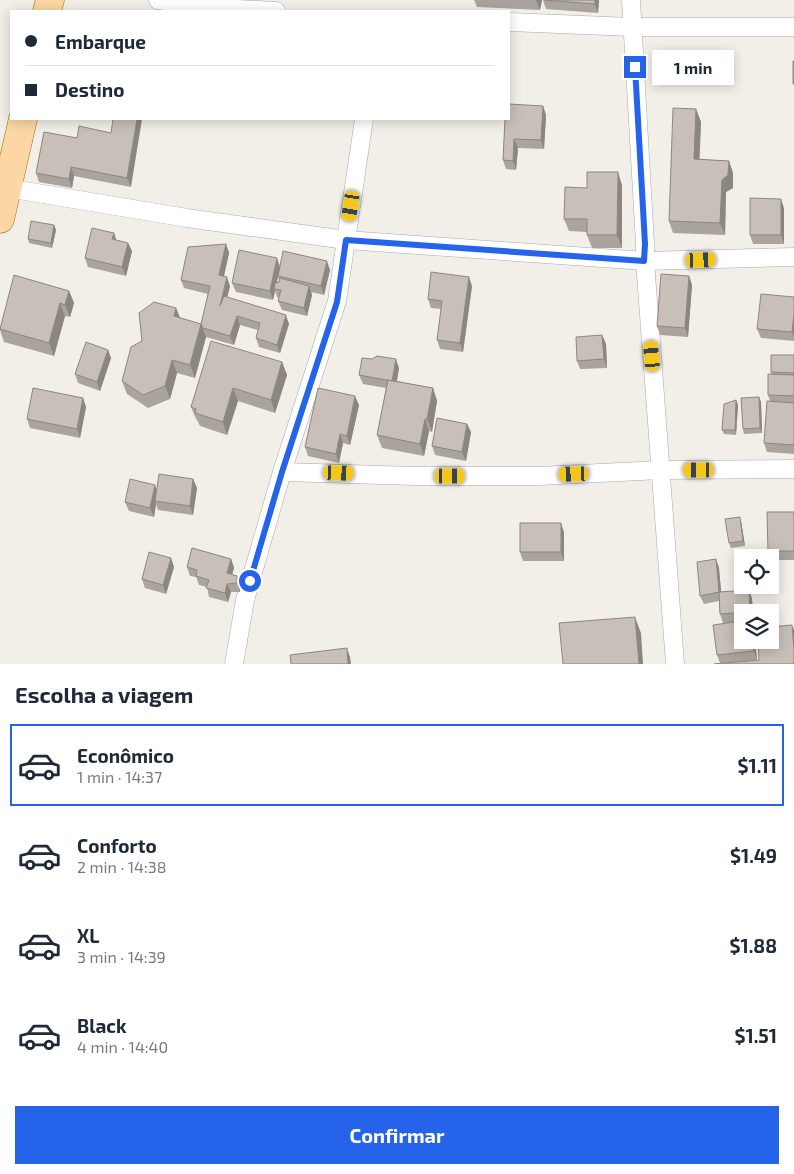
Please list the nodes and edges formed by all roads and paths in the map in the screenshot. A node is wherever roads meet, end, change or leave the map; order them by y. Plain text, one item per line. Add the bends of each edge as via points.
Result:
1 (158, 0) edge
2 (631, 0) edge
3 (257, 10) edge
4 (510, 22) edge
5 (794, 27) edge
6 (632, 28) junction
7 (23, 120) edge
8 (364, 120) edge
9 (7, 188) junction
10 (0, 219) edge
11 (346, 240) junction
12 (794, 257) edge
13 (644, 261) junction
14 (794, 469) edge
15 (661, 470) junction
16 (282, 472) junction
17 (234, 664) edge
18 (675, 664) edge

1 - 3 street
2 - 6 street
4 - 6 street
5 - 6 street
6 - 13 street
7 - 9 main road
8 - 11 street
9 - 10 main road
9 - 11 street
11 - 13 street
11 - 16 street via 337,302
12 - 13 street
13 - 15 street
14 - 15 street
15 - 16 street via 539,476
15 - 18 street
16 - 17 street via 245,600

